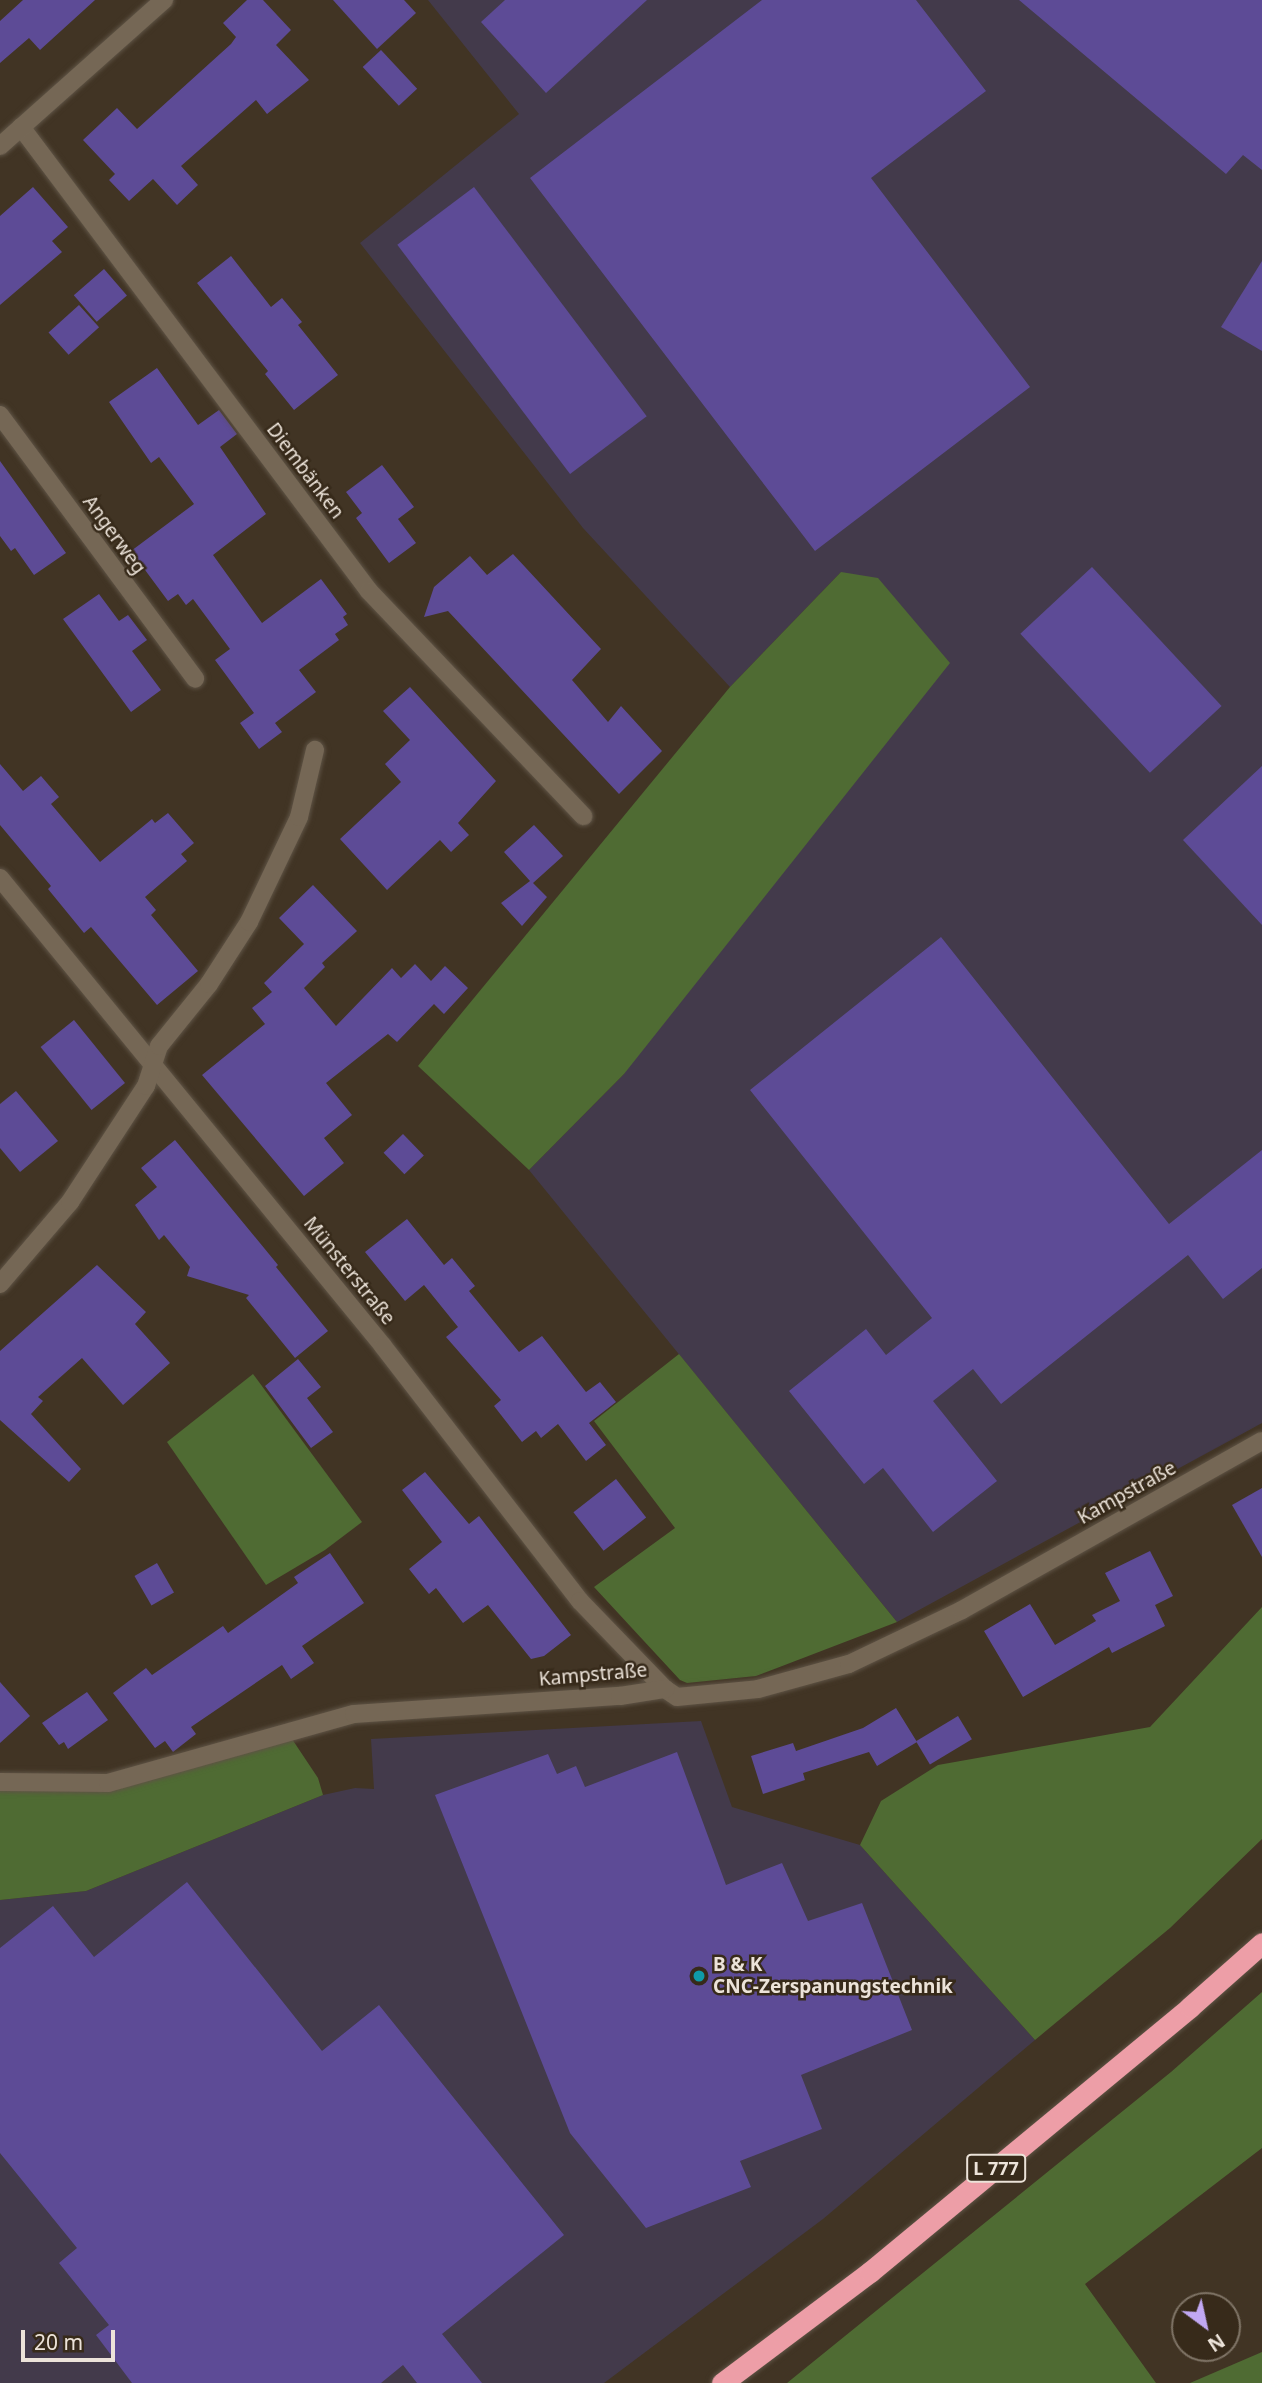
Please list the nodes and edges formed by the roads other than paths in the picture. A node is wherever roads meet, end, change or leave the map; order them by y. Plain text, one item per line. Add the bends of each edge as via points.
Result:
1 (164, 0) edge
2 (21, 127) junction
3 (0, 146) edge
4 (0, 415) edge
5 (195, 679) dead end
6 (315, 750) dead end
7 (583, 816) dead end
8 (0, 878) edge
9 (153, 1063) junction
10 (0, 1284) edge
11 (1262, 1441) edge
12 (665, 1689) junction
13 (0, 1782) edge
14 (1262, 1943) edge
15 (722, 2383) edge

1 - 2 street
2 - 3 street
2 - 7 street, Diembänken via 369,591
4 - 5 street, Angerweg
6 - 9 street via 299,817 249,922 209,984 159,1046
8 - 9 street, Münsterstraße
9 - 10 street via 146,1086 70,1202
9 - 12 street, Münsterstraße via 383,1346 580,1601
11 - 12 street, Kampstraße via 962,1610 849,1664 758,1689 677,1697
12 - 13 street, Kampstraße via 354,1714 108,1783
14 - 15 highway, L 777 via 870,2272

